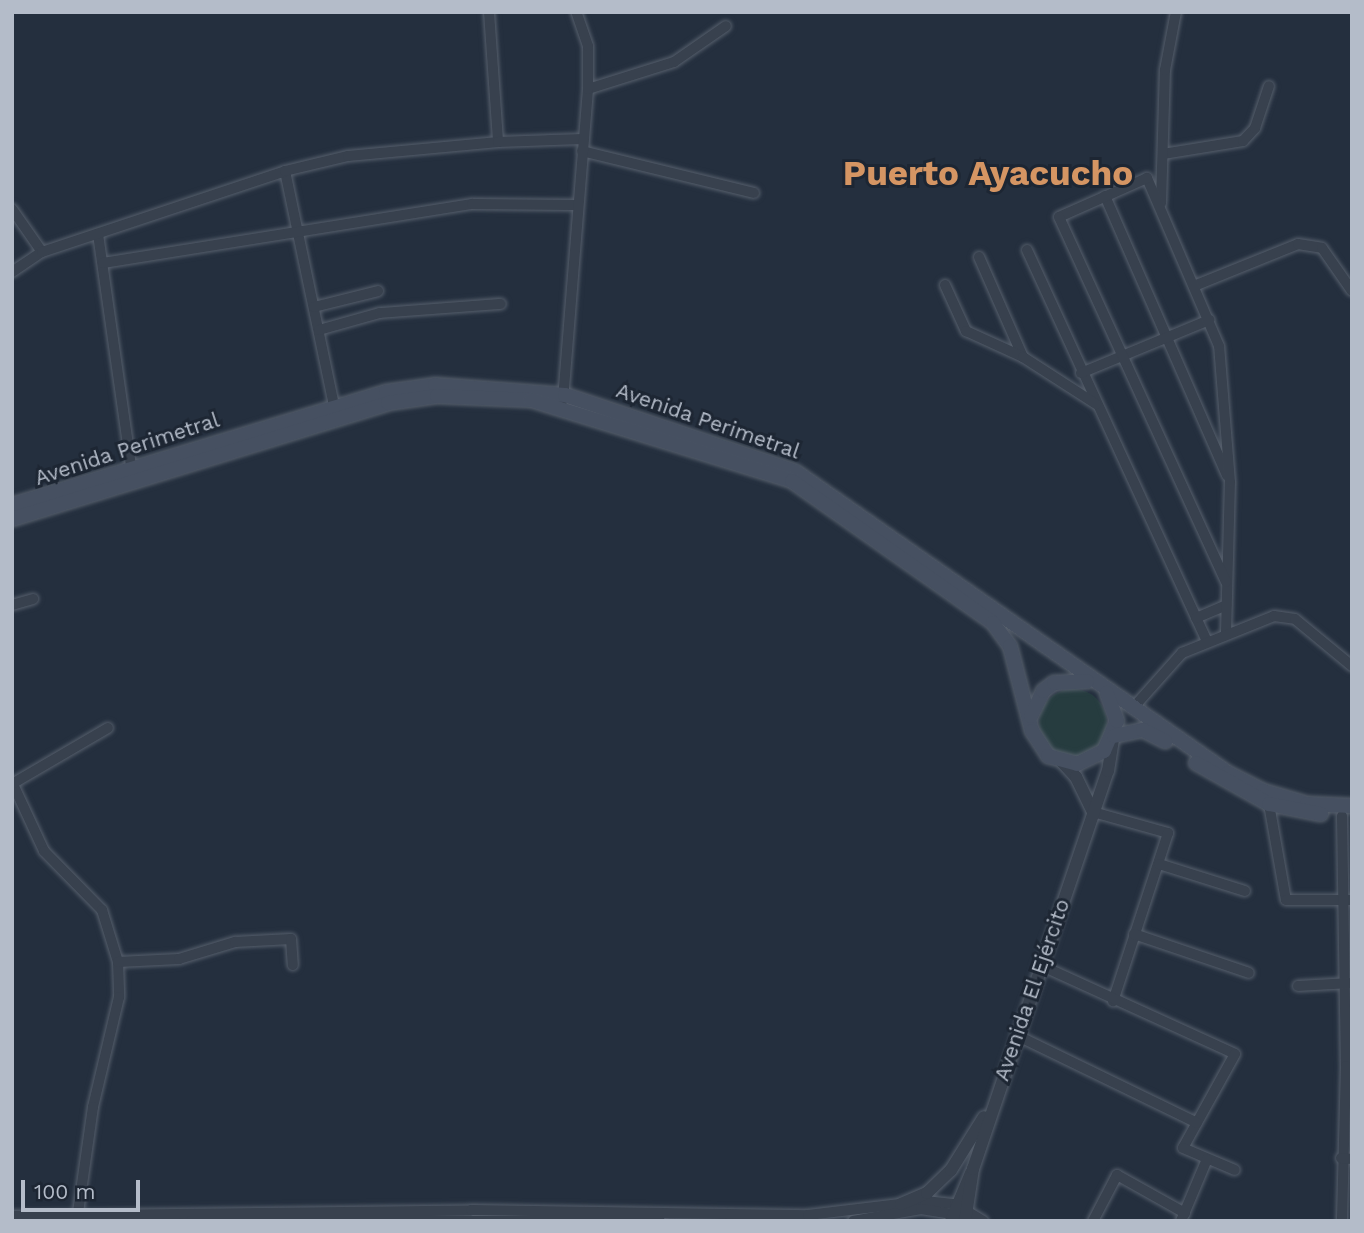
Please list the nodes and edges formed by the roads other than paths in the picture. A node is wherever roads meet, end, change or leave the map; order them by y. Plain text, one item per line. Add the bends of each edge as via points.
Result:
1 (489, 12) edge
2 (576, 12) edge
3 (1175, 12) edge
4 (726, 26) dead end
5 (1269, 86) dead end
6 (587, 89) junction
7 (583, 139) junction
8 (498, 142) junction
9 (582, 151) junction
10 (1163, 154) junction
11 (285, 171) junction
12 (754, 193) dead end
13 (1105, 196) junction
14 (576, 205) junction
15 (1161, 207) junction
16 (12, 209) edge
17 (298, 232) junction
18 (98, 234) junction
19 (1027, 250) dead end
20 (42, 252) junction
21 (979, 257) dead end
22 (103, 263) junction
23 (12, 272) edge
24 (945, 285) dead end
25 (1194, 286) junction
26 (378, 291) dead end
27 (1352, 292) edge
28 (501, 304) dead end
29 (314, 307) junction
30 (1209, 320) junction
31 (319, 330) junction
32 (1166, 338) junction
33 (1122, 355) junction
34 (1023, 357) junction
35 (1081, 373) junction
36 (563, 400) junction
37 (1096, 404) junction
38 (336, 412) junction
39 (133, 474) junction
40 (1230, 482) junction
41 (12, 505) edge
42 (12, 519) edge
43 (1226, 582) junction
44 (33, 599) dead end
45 (12, 605) edge
46 (1226, 605) junction
47 (1196, 618) junction
48 (1226, 632) junction
49 (1206, 640) junction
50 (1352, 666) edge
51 (1095, 684) junction
52 (1133, 708) junction
53 (1031, 716) junction
54 (108, 728) dead end
55 (1114, 737) junction
56 (1062, 762) junction
57 (12, 783) edge
58 (1269, 804) junction
59 (1093, 812) junction
60 (1348, 813) edge
61 (1158, 864) junction
62 (1245, 891) dead end
63 (1347, 900) edge
64 (1134, 934) junction
65 (118, 962) junction
66 (293, 965) dead end
67 (1040, 965) junction
68 (1249, 973) dead end
69 (1349, 983) edge
70 (1298, 986) dead end
71 (1113, 1001) junction
72 (1016, 1035) junction
73 (1349, 1066) edge
74 (995, 1098) junction
75 (1197, 1123) junction
76 (1207, 1158) junction
77 (1346, 1159) edge
78 (1235, 1170) dead end
79 (901, 1204) junction
80 (962, 1215) edge
81 (12, 1216) edge
82 (260, 1217) edge
83 (1183, 1217) edge
84 (77, 1218) edge
85 (471, 1219) edge
86 (554, 1219) edge
87 (190, 1221) edge
88 (638, 1221) edge
89 (660, 1221) edge
90 (853, 1221) edge
91 (983, 1221) edge
92 (1093, 1221) edge
93 (1342, 1221) edge

1 - 8 street
2 - 6 street via 588,46
3 - 10 street via 1165,71
4 - 6 street via 674,62
5 - 10 street via 1255,128 1243,141
6 - 7 street
7 - 8 street
7 - 9 street
8 - 11 street via 348,156
9 - 12 street
9 - 14 street
10 - 15 street
11 - 17 street
11 - 18 street
13 - 15 street via 1147,178
13 - 32 street
13 - 33 street via 1059,216
14 - 17 street via 472,204
14 - 36 street
15 - 25 street
16 - 20 street
17 - 22 street
17 - 29 street
18 - 20 street
18 - 22 street
19 - 35 street
20 - 23 street
21 - 34 street
22 - 39 street
24 - 34 street via 966,331
25 - 27 street via 1298,244 1322,248
25 - 30 street
26 - 29 street
28 - 31 street via 380,313
29 - 31 street
30 - 32 street
30 - 40 street via 1219,346
31 - 38 street
32 - 33 street
32 - 40 street
33 - 35 street
33 - 43 street
34 - 37 street
35 - 37 street
36 - 38 main road, Avenida Perimetral via 435,385
36 - 51 main road, Avenida Perimetral via 796,472 975,594
36 - 53 main road, Avenida Perimetral via 792,481 993,622 1010,646
37 - 47 street
38 - 39 main road, Avenida Perimetral
39 - 41 main road, Avenida Perimetral
39 - 42 main road, Avenida Perimetral
40 - 43 street
43 - 46 street
44 - 45 street
46 - 47 street
46 - 48 street
47 - 49 street
48 - 49 street
48 - 50 street via 1274,616 1296,619
49 - 52 street via 1182,653
51 - 52 main road, Avenida Perimetral
51 - 53 main road via 1068,678 1054,683 1043,691
51 - 55 main road via 1114,706
52 - 60 main road, Avenida Perimetral via 1228,773 1264,791
53 - 56 main road via 1038,745
54 - 57 street
55 - 56 main road via 1092,760
55 - 58 main road via 1131,730 1153,733 1220,780
55 - 59 street, Avenida El Ejército
56 - 59 street via 1076,777
57 - 65 street via 44,851 102,910
58 - 60 main road
58 - 63 street via 1286,900
59 - 61 street via 1168,832
59 - 67 street, Avenida El Ejército
60 - 63 street
61 - 62 street
61 - 64 street
63 - 69 street
64 - 68 street
64 - 71 street
65 - 66 street via 179,959 235,942 291,939
65 - 84 street via 119,997 93,1107
67 - 71 street
67 - 72 street, Avenida El Ejército
69 - 70 street
69 - 73 street
71 - 75 street via 1235,1054
72 - 74 street, Avenida El Ejército
72 - 75 street
73 - 77 street
74 - 79 street via 951,1170 928,1193
74 - 80 street, Avenida El Ejército
75 - 76 street via 1183,1148
76 - 78 street
76 - 83 street
77 - 93 street
79 - 80 street
79 - 82 street via 808,1214
80 - 90 street via 921,1209
80 - 91 street
81 - 84 street
82 - 84 street
82 - 85 street
82 - 87 street
83 - 92 street via 1117,1175
85 - 86 street
86 - 88 street
88 - 89 street

